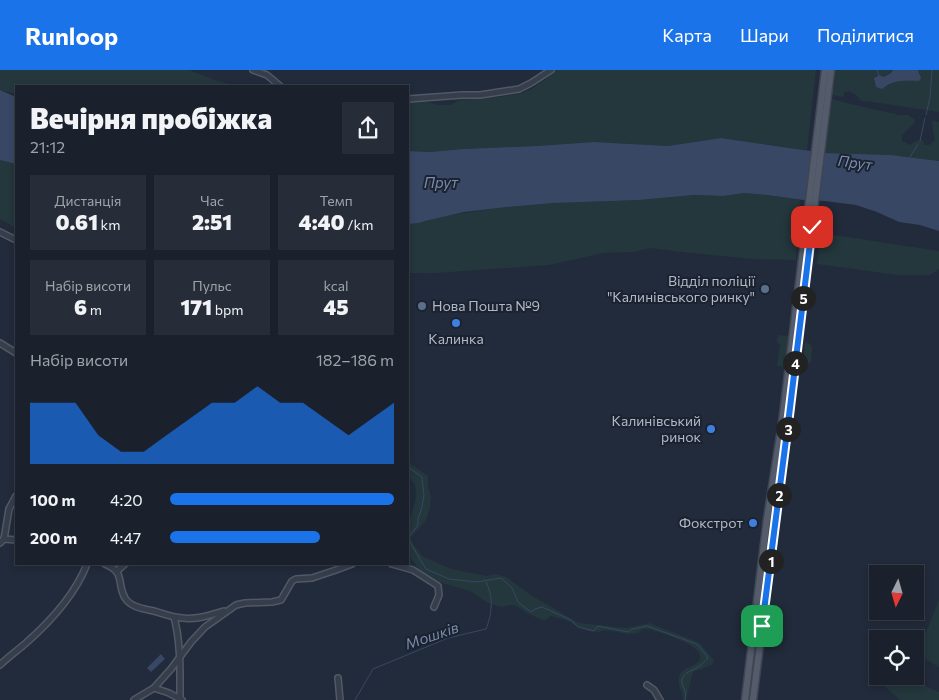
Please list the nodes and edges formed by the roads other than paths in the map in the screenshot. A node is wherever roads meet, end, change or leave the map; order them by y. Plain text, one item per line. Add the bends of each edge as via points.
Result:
1 (253, 70) edge
2 (551, 70) edge
3 (825, 70) edge
4 (831, 70) edge
5 (279, 85) edge
6 (826, 91) junction
7 (409, 99) edge
8 (0, 232) edge
9 (15, 240) edge
10 (0, 343) edge
11 (15, 352) edge
12 (792, 360) junction
13 (15, 498) edge
14 (0, 532) edge
15 (15, 540) edge
16 (2, 541) edge
17 (87, 565) edge
18 (107, 565) edge
19 (125, 565) edge
20 (349, 565) edge
21 (396, 565) edge
22 (117, 571) junction
23 (434, 607) dead end
24 (229, 610) junction
25 (174, 617) junction
26 (180, 657) junction
27 (0, 665) edge
28 (338, 678) dead end
29 (647, 685) dead end
30 (154, 688) junction
31 (134, 700) edge
32 (181, 700) edge
33 (340, 700) edge
34 (660, 700) edge
35 (745, 700) edge
36 (753, 700) edge

1 - 5 street via 267,75
2 - 7 street via 519,89
3 - 6 main road
4 - 6 main road
6 - 12 main road
8 - 9 street
10 - 11 street
12 - 35 main road via 767,518
12 - 36 main road via 788,424
13 - 16 street via 9,509
14 - 16 street
15 - 16 street
17 - 27 street via 80,581 51,619
18 - 22 street
19 - 22 street
20 - 24 street via 292,581 281,600 245,603
21 - 23 street via 413,570 438,586 439,595
22 - 25 street via 126,600
24 - 25 street via 197,618
24 - 26 street via 206,627
25 - 26 street
26 - 30 street
26 - 32 street
28 - 33 street
29 - 34 street
30 - 31 street
30 - 32 street

